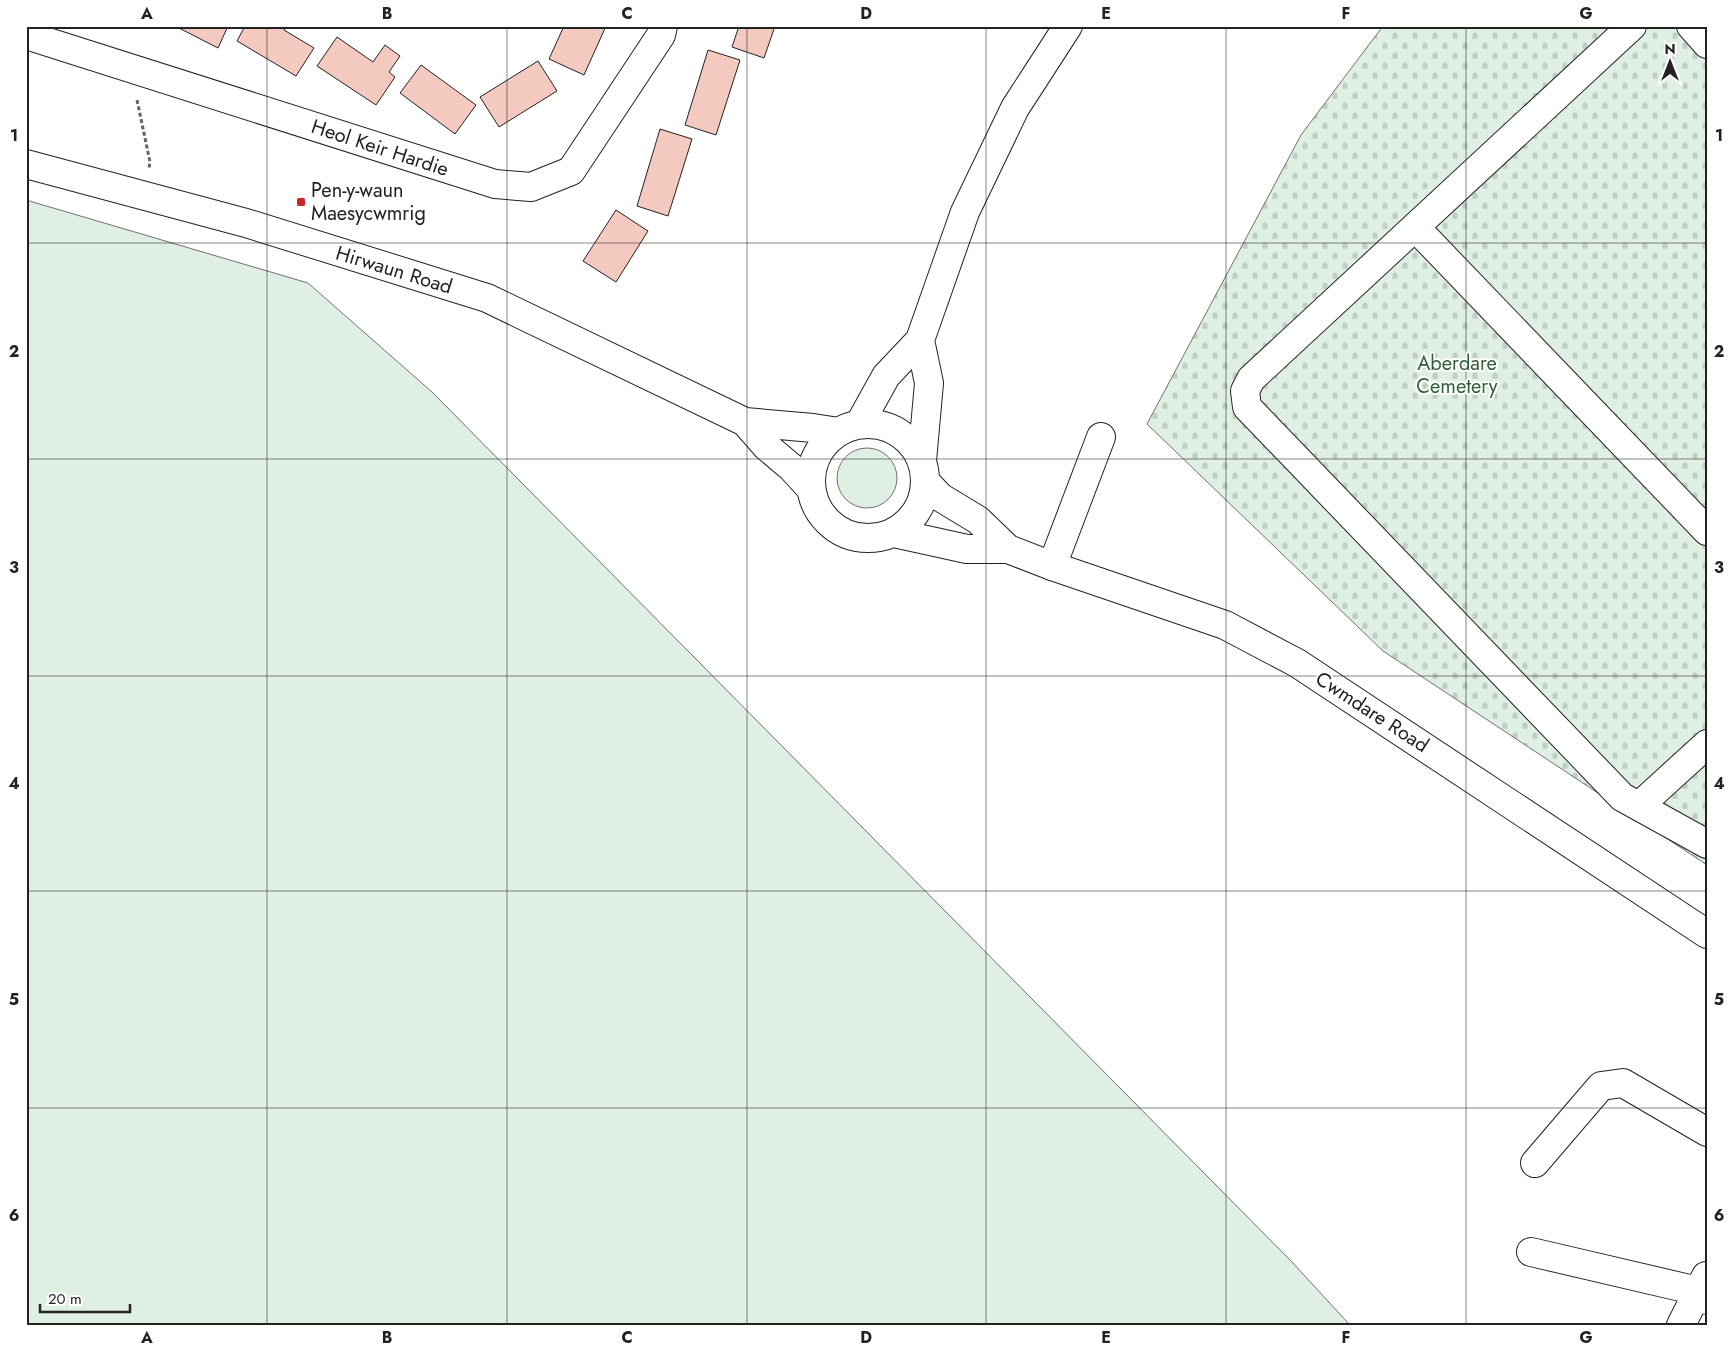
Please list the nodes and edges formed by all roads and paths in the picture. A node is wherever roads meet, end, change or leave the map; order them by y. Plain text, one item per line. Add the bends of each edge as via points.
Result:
1 (663, 26) edge
2 (1068, 26) edge
3 (1632, 26) edge
4 (1691, 26) edge
5 (26, 35) edge
6 (1707, 44) edge
7 (130, 68) junction
8 (26, 164) edge
9 (144, 195) junction
10 (1414, 227) junction
11 (920, 340) junction
12 (745, 422) junction
13 (849, 428) junction
14 (1101, 438) dead end
15 (924, 471) junction
16 (811, 489) junction
17 (1707, 531) edge
18 (894, 533) junction
19 (1008, 549) junction
20 (1052, 566) junction
21 (1707, 744) edge
22 (1639, 806) junction
23 (1707, 844) edge
24 (1707, 934) edge
25 (1707, 1132) edge
26 (1536, 1163) dead end
27 (1531, 1252) dead end
28 (1704, 1289) edge
29 (1681, 1325) edge

1 - 7 main road, Heol Keir Hardie via 661,35 571,171 531,187 495,184
2 - 11 main road via 1015,108 965,212
3 - 10 main road
4 - 6 main road
5 - 7 main road, Heol Keir Hardie
7 - 9 path via 150,162
8 - 9 main road, Hirwaun Road
9 - 12 main road, Hirwaun Road via 246,223 487,298
10 - 17 main road
10 - 22 main road via 1251,379 1245,390 1247,407 1615,790
11 - 13 main road via 886,376
11 - 15 main road via 929,383
12 - 13 main road, Hirwaun Road
12 - 16 main road, Hirwaun Road via 767,448
13 - 15 main road via 888,428 901,434 912,444
13 - 16 main road via 826,442 814,459
14 - 20 main road
15 - 18 main road via 924,497 916,514
15 - 19 main road, Cwmdare Road via 940,497 978,520
16 - 18 main road via 816,507 829,524 842,533 875,539
18 - 19 main road, Cwmdare Road via 966,549
19 - 20 main road, Cwmdare Road
20 - 24 main road, Cwmdare Road via 1225,625 1297,663
21 - 22 main road
22 - 23 main road
25 - 26 main road via 1623,1084 1602,1086
27 - 28 main road
28 - 29 main road

